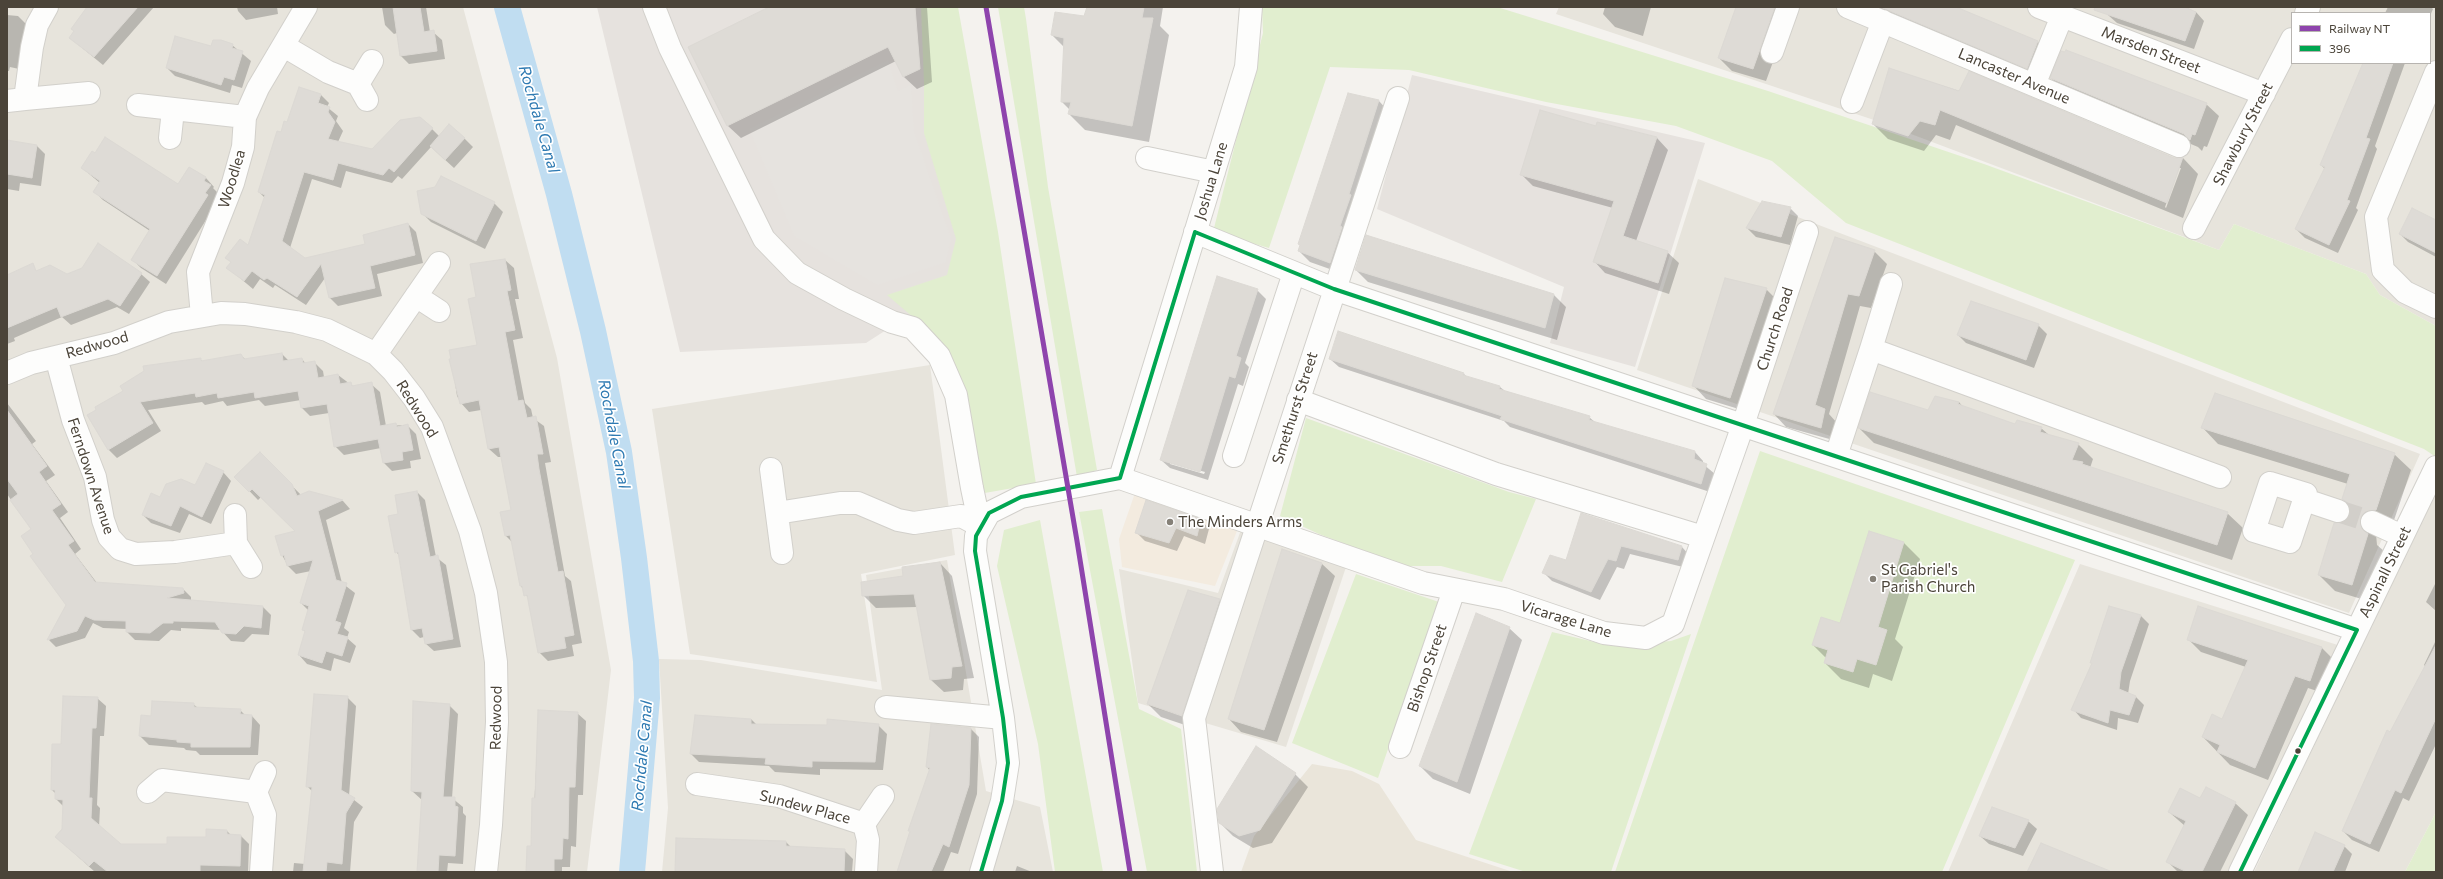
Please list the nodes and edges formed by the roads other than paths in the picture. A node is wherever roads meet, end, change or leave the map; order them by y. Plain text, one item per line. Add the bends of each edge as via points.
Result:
1 (47, 7) edge
2 (306, 7) edge
3 (654, 7) edge
4 (1251, 7) edge
5 (1788, 7) edge
6 (1848, 7) edge
7 (2054, 11) edge
8 (1883, 21) junction
9 (2291, 41) edge
10 (284, 46) junction
11 (1772, 52) dead end
12 (372, 61) dead end
13 (2436, 72) edge
14 (2034, 85) junction
15 (89, 93) dead end
16 (2264, 94) junction
17 (1398, 98) dead end
18 (16, 100) edge
19 (1852, 102) dead end
20 (138, 105) dead end
21 (173, 110) junction
22 (245, 117) junction
23 (170, 138) dead end
24 (2179, 146) dead end
25 (1147, 158) dead end
26 (1214, 172) junction
27 (2194, 228) dead end
28 (1195, 232) junction
29 (1807, 232) dead end
30 (439, 263) dead end
31 (1294, 273) junction
32 (1891, 284) dead end
33 (1334, 289) junction
34 (416, 296) junction
35 (2436, 307) edge
36 (439, 311) dead end
37 (202, 316) junction
38 (1870, 349) junction
39 (376, 354) junction
40 (56, 357) junction
41 (7, 373) edge
42 (1298, 400) junction
43 (1743, 425) junction
44 (1234, 456) dead end
45 (1836, 456) junction
46 (2436, 467) edge
47 (771, 469) dead end
48 (2220, 477) dead end
49 (1120, 478) junction
50 (2305, 500) dead end
51 (2338, 511) tunnel mouth
52 (777, 513) junction
53 (235, 515) dead end
54 (2372, 522) tunnel mouth
55 (982, 524) junction
56 (1256, 526) junction
57 (2402, 536) junction
58 (1702, 537) junction
59 (236, 543) junction
60 (782, 553) dead end
61 (251, 567) dead end
62 (1454, 590) junction
63 (2357, 630) junction
64 (886, 707) dead end
65 (1003, 718) junction
66 (1400, 747) dead end
67 (265, 772) dead end
68 (697, 784) dead end
69 (148, 792) dead end
70 (256, 792) junction
71 (883, 796) dead end
72 (864, 824) junction
73 (261, 872) edge
74 (486, 872) edge
75 (866, 872) edge
76 (981, 872) edge
77 (1212, 872) edge
78 (2240, 872) edge

1 - 18 street via 37,25
2 - 10 street, Woodlea
3 - 55 street via 670,48 764,239 797,273 892,322 913,328 939,356 956,395 972,488
4 - 26 street, Joshua Lane via 1246,67
5 - 11 street
6 - 8 street, Lancaster Avenue
7 - 14 street
7 - 16 street, Marsden Street
8 - 14 street, Lancaster Avenue
8 - 19 street
9 - 16 street, Shawbury Street
10 - 12 street via 362,92
10 - 22 street, Woodlea via 258,88
13 - 35 street via 2376,217 2383,270 2405,292
14 - 24 street, Lancaster Avenue
15 - 18 street
16 - 27 street, Shawbury Street
17 - 33 street, Smethurst Street
20 - 21 street
21 - 22 street
21 - 23 street
22 - 37 street, Woodlea via 243,147 233,183 198,272
25 - 26 street
26 - 28 street, Joshua Lane
28 - 31 street
28 - 49 street, Joshua Lane
29 - 43 street, Church Road
30 - 34 street
31 - 33 street
31 - 44 street
32 - 38 street
33 - 42 street, Smethurst Street
33 - 43 street
34 - 36 street
34 - 39 street
37 - 39 street, Redwood via 221,313 245,314 296,322 327,330
37 - 40 street, Redwood via 169,322 114,343
38 - 45 street
38 - 48 street
39 - 74 street, Redwood via 414,398 432,427 470,530 486,593 496,654 497,722
40 - 41 street, Redwood via 31,363
40 - 59 street, Ferndown Avenue via 73,420 95,477 103,520 109,537 120,549 136,554 175,552
42 - 56 street, Smethurst Street
42 - 58 street via 1496,474
43 - 45 street
43 - 58 street, Vicarage Lane
45 - 63 street
46 - 57 street, Aspinall Street
47 - 52 street
49 - 55 street via 1021,497 989,513
49 - 56 street, Vicarage Lane
50 - 51 street
52 - 55 street via 840,503 858,503 898,520 914,523 961,516
52 - 60 street
53 - 59 street
54 - 57 street
55 - 65 street via 976,536 975,550
56 - 62 street, Vicarage Lane via 1423,584
56 - 77 street, Smethurst Street via 1194,718
57 - 63 street, Aspinall Street
58 - 62 street, Vicarage Lane via 1673,624 1646,638 1604,633 1504,599
59 - 61 street
62 - 66 street, Bishop Street
63 - 78 street, Aspinall Street
64 - 65 street
65 - 76 street via 1007,767 1000,808
67 - 70 street
68 - 72 street, Sundew Place via 779,796
69 - 70 street via 162,780
70 - 73 street via 265,815
71 - 72 street, Sundew Place
72 - 75 street, Sundew Place via 868,840

